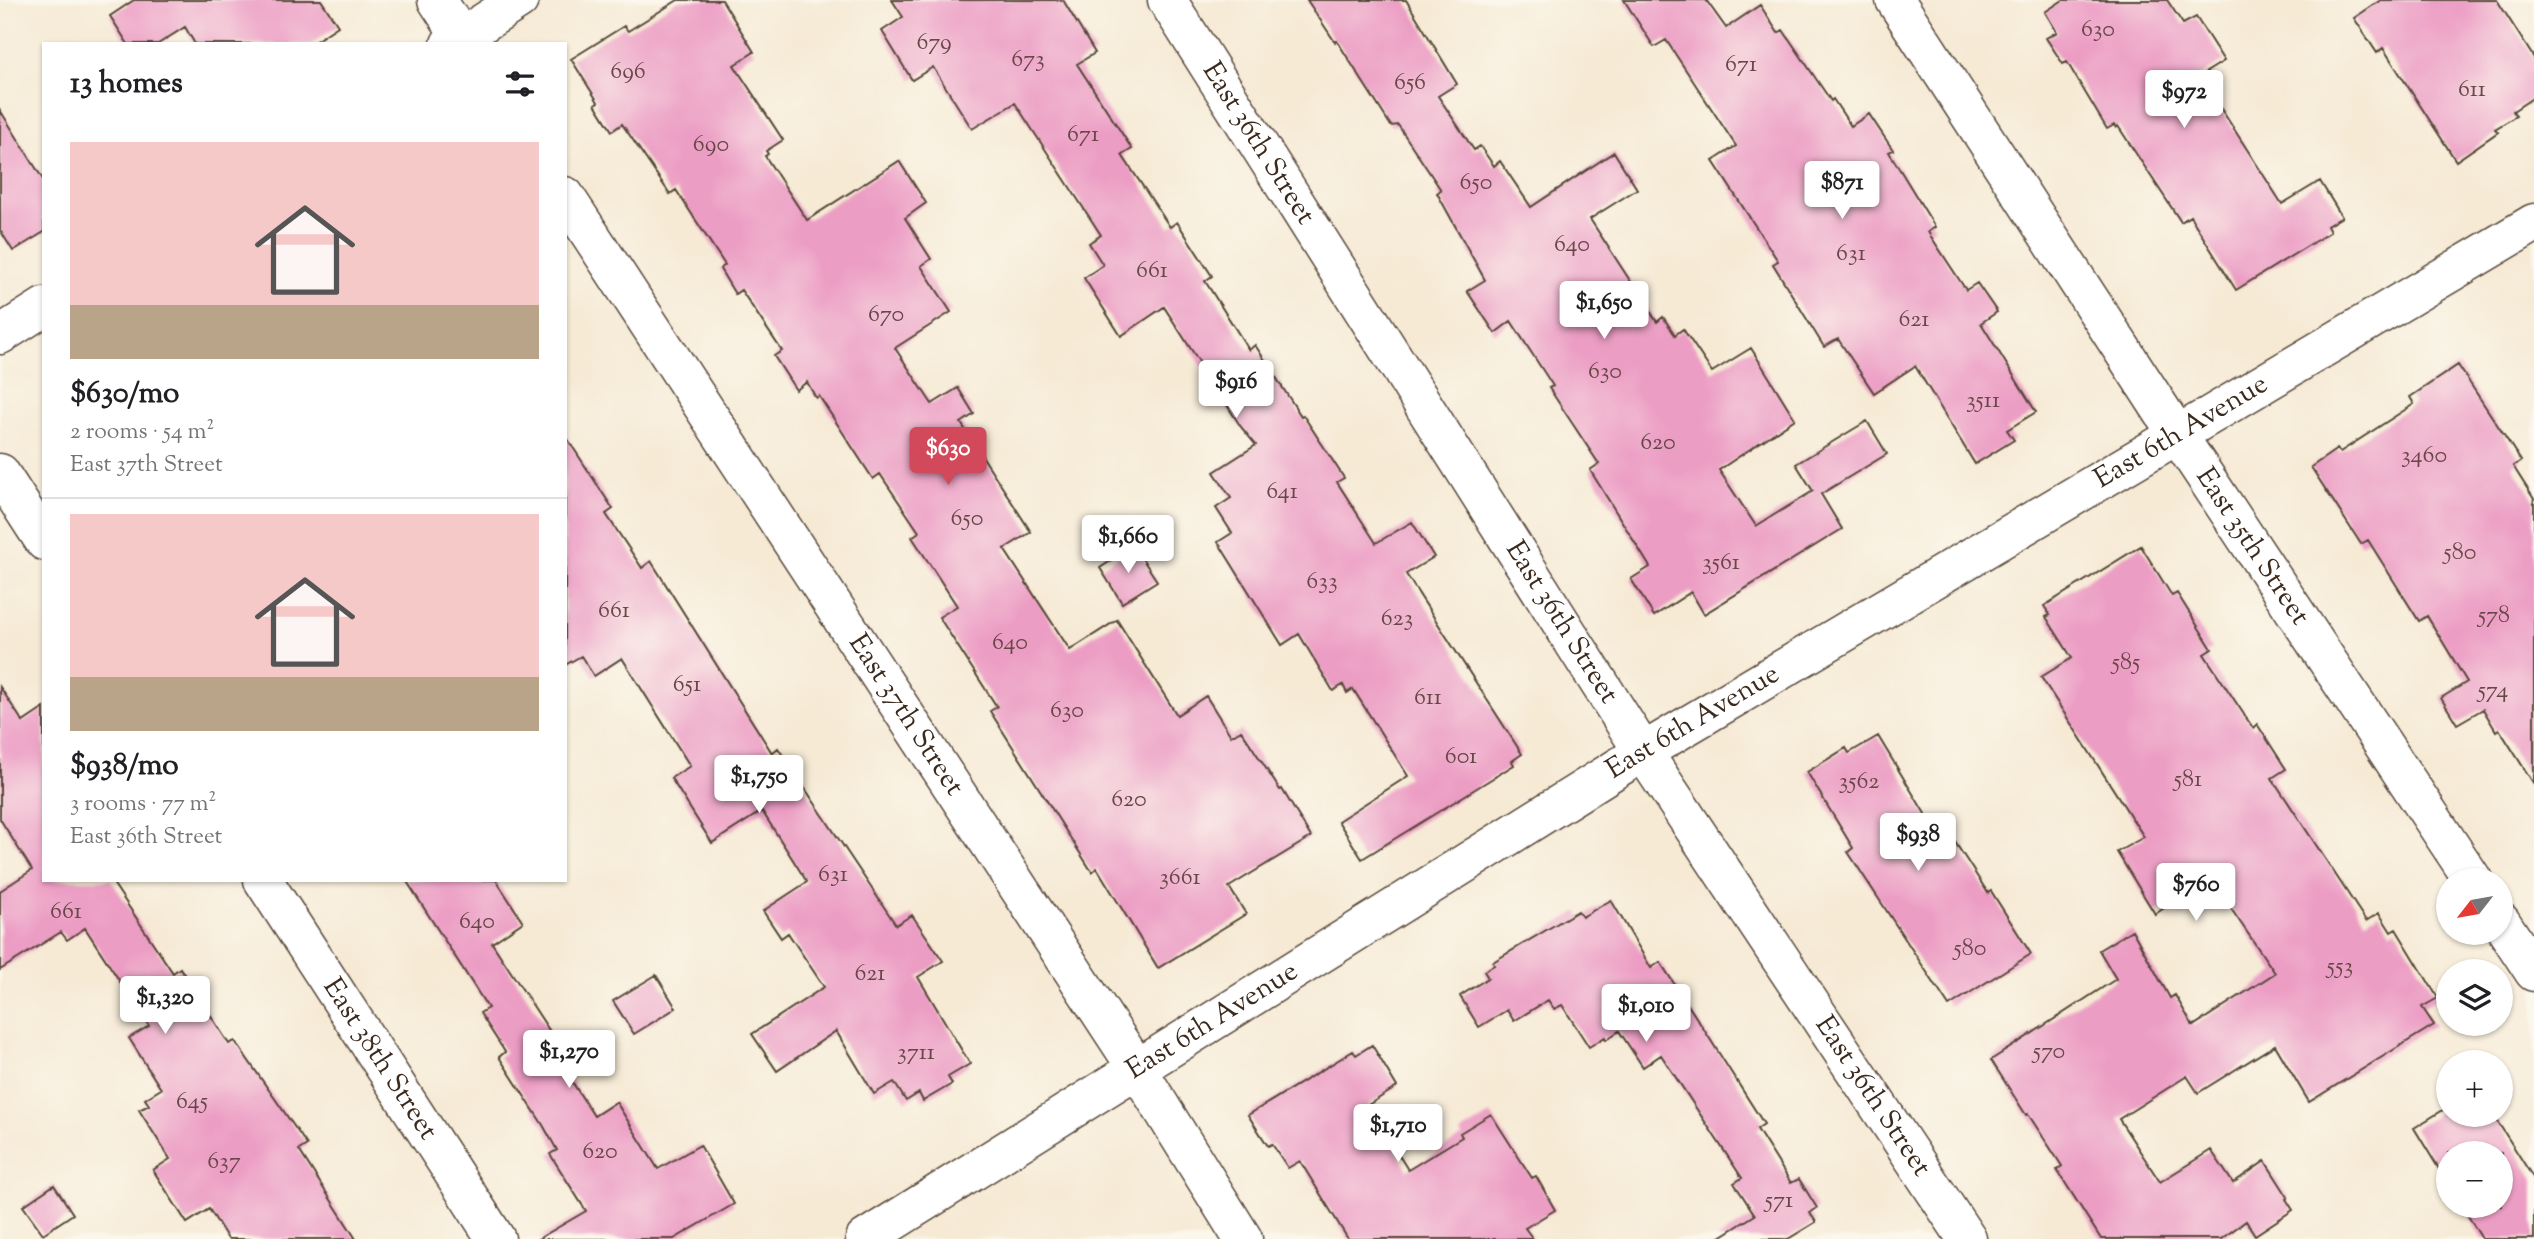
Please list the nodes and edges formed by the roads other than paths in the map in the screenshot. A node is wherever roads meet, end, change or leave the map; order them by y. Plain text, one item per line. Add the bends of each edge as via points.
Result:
1 (437, 0) edge
2 (519, 0) edge
3 (1167, 0) edge
4 (1895, 0) edge
5 (459, 41) edge
6 (567, 198) edge
7 (2534, 223) edge
8 (42, 308) edge
9 (0, 335) edge
10 (2177, 434) junction
11 (0, 473) edge
12 (42, 538) edge
13 (1643, 752) junction
14 (2465, 868) edge
15 (265, 882) edge
16 (2513, 940) edge
17 (2534, 972) edge
18 (1138, 1070) junction
19 (496, 1239) edge
20 (865, 1239) edge
21 (1243, 1239) edge
22 (1967, 1239) edge

1 - 5 street
2 - 5 street
3 - 13 street, East 36th Street
4 - 10 street, East 35th Street
6 - 18 street, East 37th Street
7 - 10 street, East 6th Avenue
8 - 9 street
10 - 13 street, East 6th Avenue
10 - 14 street, East 35th Street
11 - 12 street
13 - 18 street, East 6th Avenue
13 - 22 street, East 36th Street
15 - 19 street, East 38th Street
16 - 17 street
18 - 20 street, East 6th Avenue
18 - 21 street, East 37th Street

